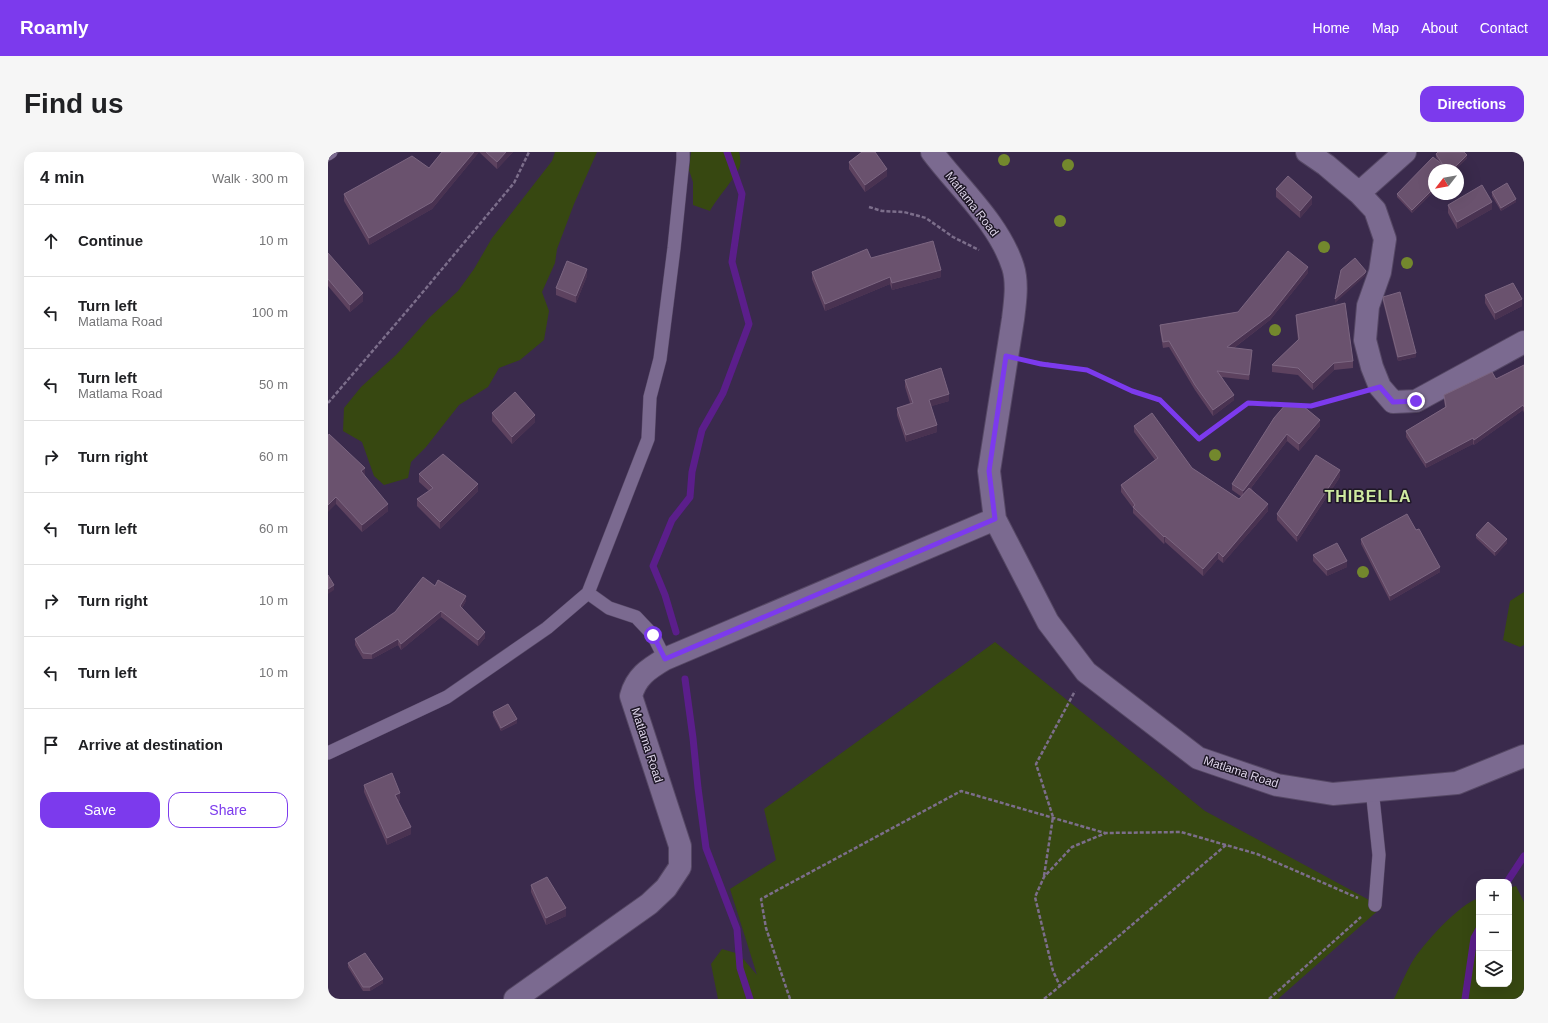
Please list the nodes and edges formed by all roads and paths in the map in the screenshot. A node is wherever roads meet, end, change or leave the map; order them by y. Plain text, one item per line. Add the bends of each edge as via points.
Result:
1 (331, 152) edge
2 (529, 152) edge
3 (683, 152) edge
4 (932, 152) edge
5 (1307, 152) edge
6 (1405, 152) edge
7 (328, 154) edge
8 (1359, 193) junction
9 (869, 207) dead end
10 (1003, 246) junction
11 (1524, 342) edge
12 (1006, 356) junction
13 (1380, 387) junction
14 (328, 403) edge
15 (995, 519) junction
16 (588, 593) junction
17 (665, 659) junction
18 (1086, 672) junction
19 (328, 753) edge
20 (1524, 756) edge
21 (1372, 789) junction
22 (1053, 817) junction
23 (1106, 833) junction
24 (1226, 845) junction
25 (1044, 877) junction
26 (1375, 905) junction
27 (1060, 986) junction
28 (515, 999) edge
29 (790, 999) edge
30 (1044, 999) edge
31 (1269, 999) edge

1 - 7 lane
2 - 14 path via 514,183
3 - 16 lane via 660,359 650,397 648,439
4 - 10 street, Matlama Road via 997,233
5 - 8 street
6 - 8 street
8 - 13 street via 1375,210 1385,239 1380,272 1368,306 1365,340
9 - 10 path via 926,218 953,237 983,251
10 - 12 street, Matlama Road via 1013,268 1016,295
11 - 13 street via 1416,401 1393,402
12 - 13 path via 1087,370 1132,391 1160,400 1199,439 1248,403 1311,406
12 - 15 street, Matlama Road via 989,471
15 - 17 street, Matlama Road
15 - 18 street, Matlama Road via 1048,622
16 - 17 lane via 609,608 636,617 653,635
16 - 19 lane via 547,628 447,698
17 - 28 street, Matlama Road via 650,667 639,678 633,685 631,696 680,846 680,868 666,888 649,904
18 - 21 street, Matlama Road via 1198,758 1276,785 1332,794
18 - 22 path via 1036,764
20 - 21 street, Matlama Road via 1457,783
21 - 26 lane via 1379,855
22 - 23 path
22 - 25 path
22 - 29 path via 961,791 761,899 766,928
23 - 24 path via 1181,832
23 - 25 path via 1072,847
24 - 26 path via 1257,854
24 - 27 path
25 - 27 path via 1036,897 1053,970
26 - 31 path
27 - 30 path

